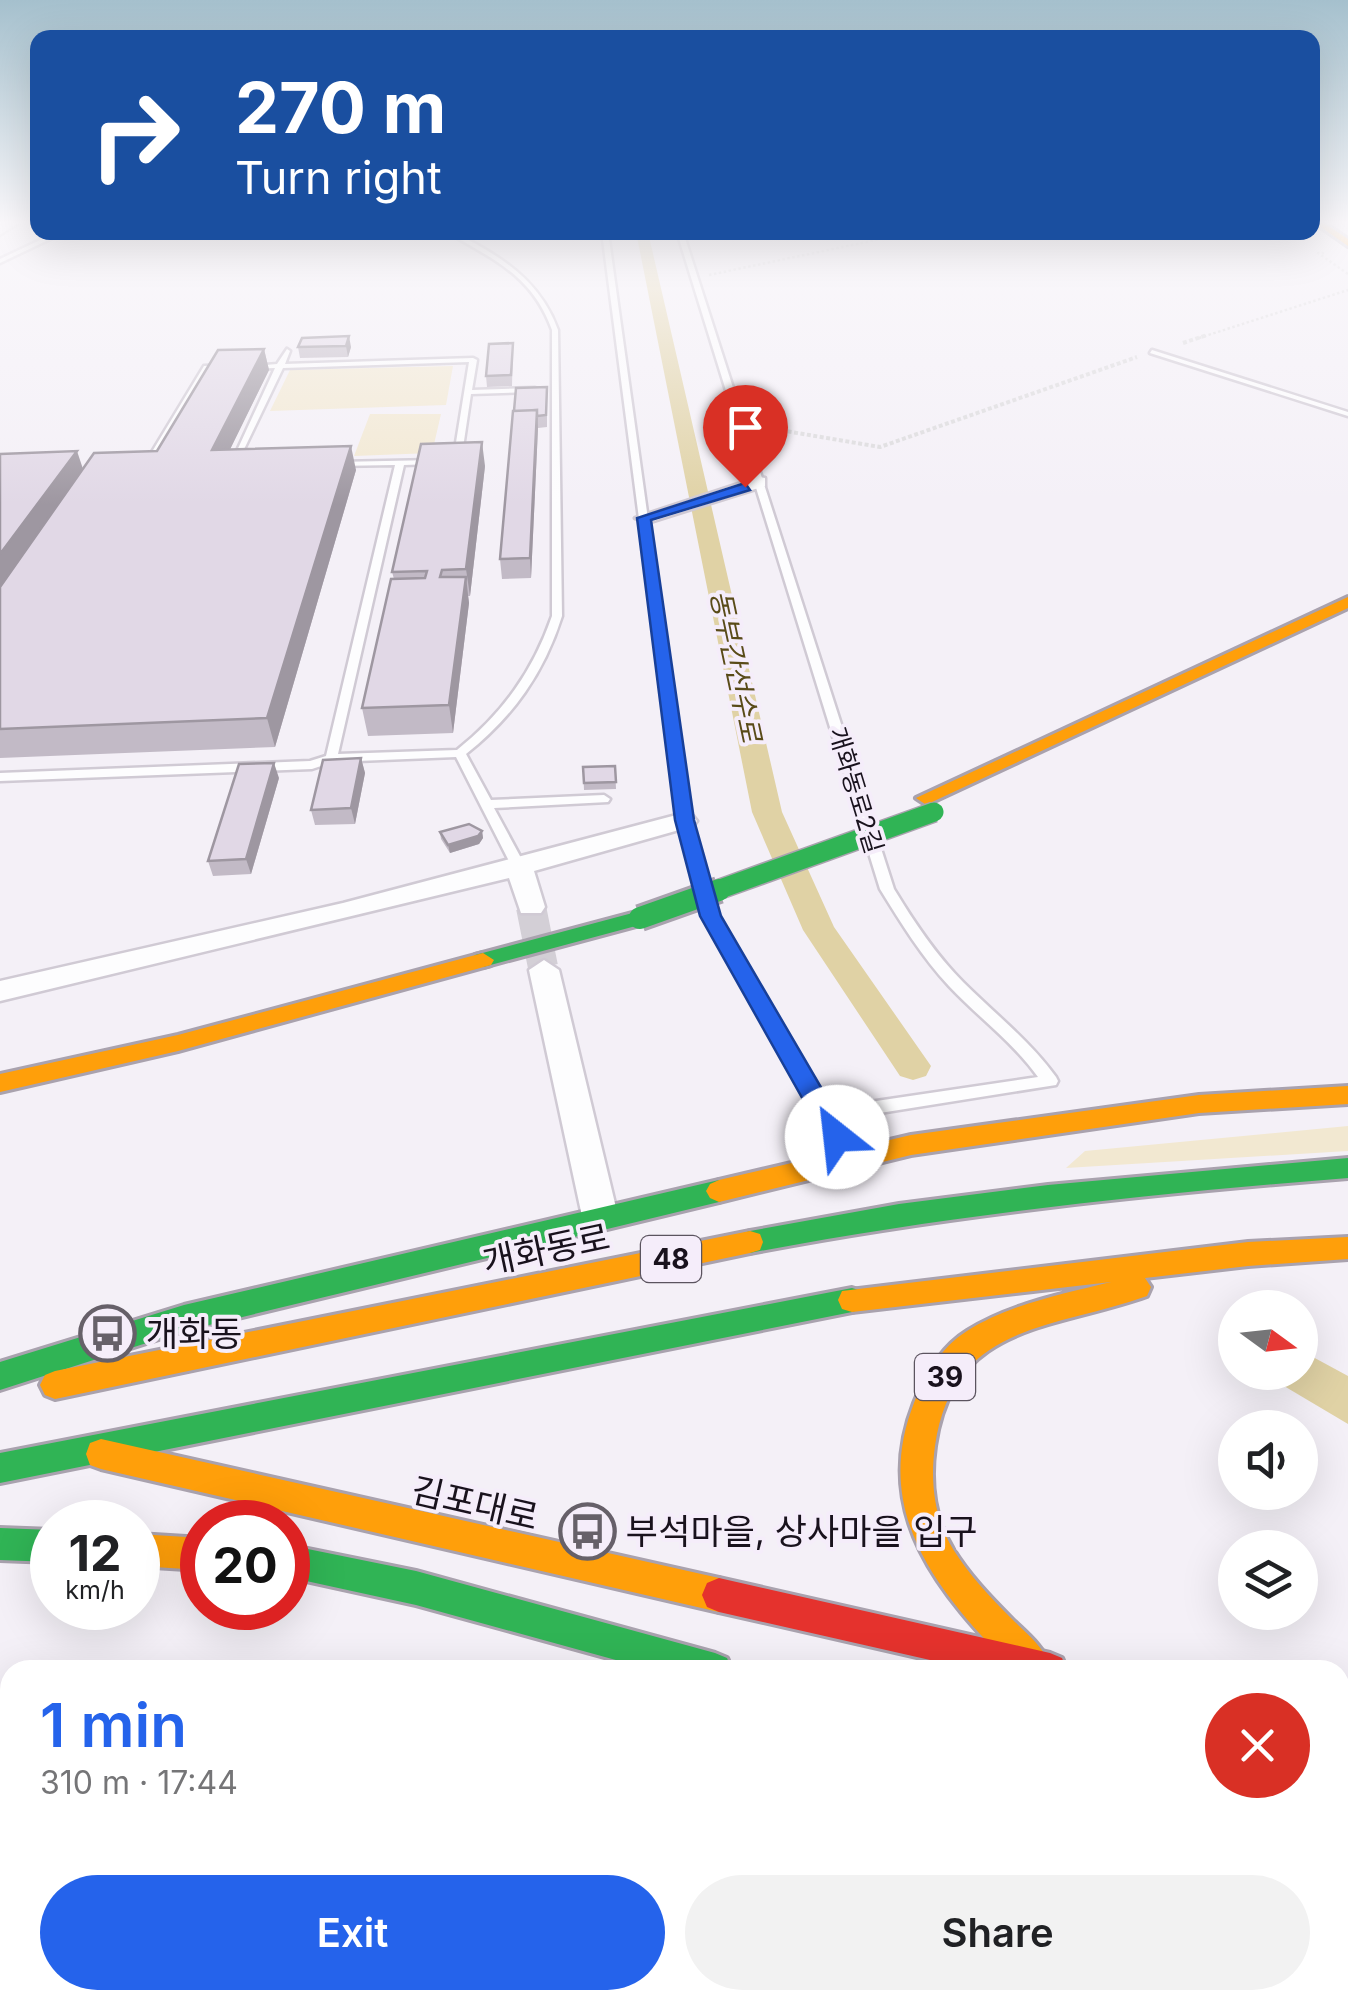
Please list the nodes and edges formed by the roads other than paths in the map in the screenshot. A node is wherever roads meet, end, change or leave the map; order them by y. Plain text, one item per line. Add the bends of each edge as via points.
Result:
1 (550, 317) edge
2 (617, 317) edge
3 (706, 317) edge
4 (287, 351) dead end
5 (1152, 352) road end
6 (280, 366) junction
7 (554, 390) junction
8 (469, 392) junction
9 (1348, 414) edge
10 (400, 462) junction
11 (325, 465) edge
12 (250, 467) edge
13 (145, 471) edge
14 (752, 485) junction
15 (644, 518) junction
16 (1348, 602) edge
17 (1348, 616) edge
18 (460, 753) junction
19 (331, 758) junction
20 (0, 777) edge
21 (604, 799) dead end
22 (489, 804) junction
23 (929, 805) junction
24 (684, 820) junction
25 (520, 869) junction
26 (531, 907) tunnel mouth
27 (639, 908) junction
28 (544, 970) tunnel mouth
29 (339, 974) dead end
30 (0, 992) edge
31 (0, 1084) edge
32 (1348, 1095) edge
33 (825, 1114) junction
34 (850, 1159) junction
35 (1348, 1168) edge
36 (600, 1216) junction
37 (1348, 1248) edge
38 (1248, 1254) junction
39 (0, 1376) edge
40 (0, 1396) edge
41 (0, 1442) edge
42 (82, 1450) junction
43 (0, 1468) edge
44 (0, 1544) edge
45 (30, 1545) edge
46 (310, 1566) edge
47 (679, 1660) edge
48 (1006, 1660) edge
49 (1033, 1660) edge

1 - 7 lane
2 - 15 lane
3 - 14 lane, 개화동로2길 via 742,426
4 - 6 lane
5 - 9 lane
6 - 8 lane via 474,360
6 - 12 lane via 231,467
6 - 13 lane via 207,368
7 - 8 lane
7 - 18 lane via 557,616 542,659 505,716
8 - 10 lane via 458,461
10 - 11 lane
10 - 19 lane
14 - 15 street
14 - 33 lane, 개화동로2길 via 887,889 958,986 1028,1048 1050,1081
15 - 24 lane
16 - 23 main road
17 - 23 main road
18 - 19 lane
18 - 22 lane
19 - 20 lane
21 - 22 lane
22 - 25 lane
23 - 27 main road
24 - 25 street
24 - 33 lane via 711,916
25 - 26 street
25 - 30 street
27 - 29 main road
27 - 31 main road via 178,1043
28 - 36 street
32 - 34 main road via 1199,1104
33 - 34 lane
34 - 36 main road
35 - 40 main road, 개화동로 / 48 via 1112,1186 872,1217
36 - 39 main road via 184,1318
37 - 38 main road
38 - 42 main road via 849,1300
38 - 49 main road, 39 via 1016,1324 964,1349 934,1392 915,1440 928,1541 974,1602
41 - 42 main road, 김포대로
42 - 43 main road
42 - 48 main road, 김포대로
44 - 45 main road
46 - 47 main road

